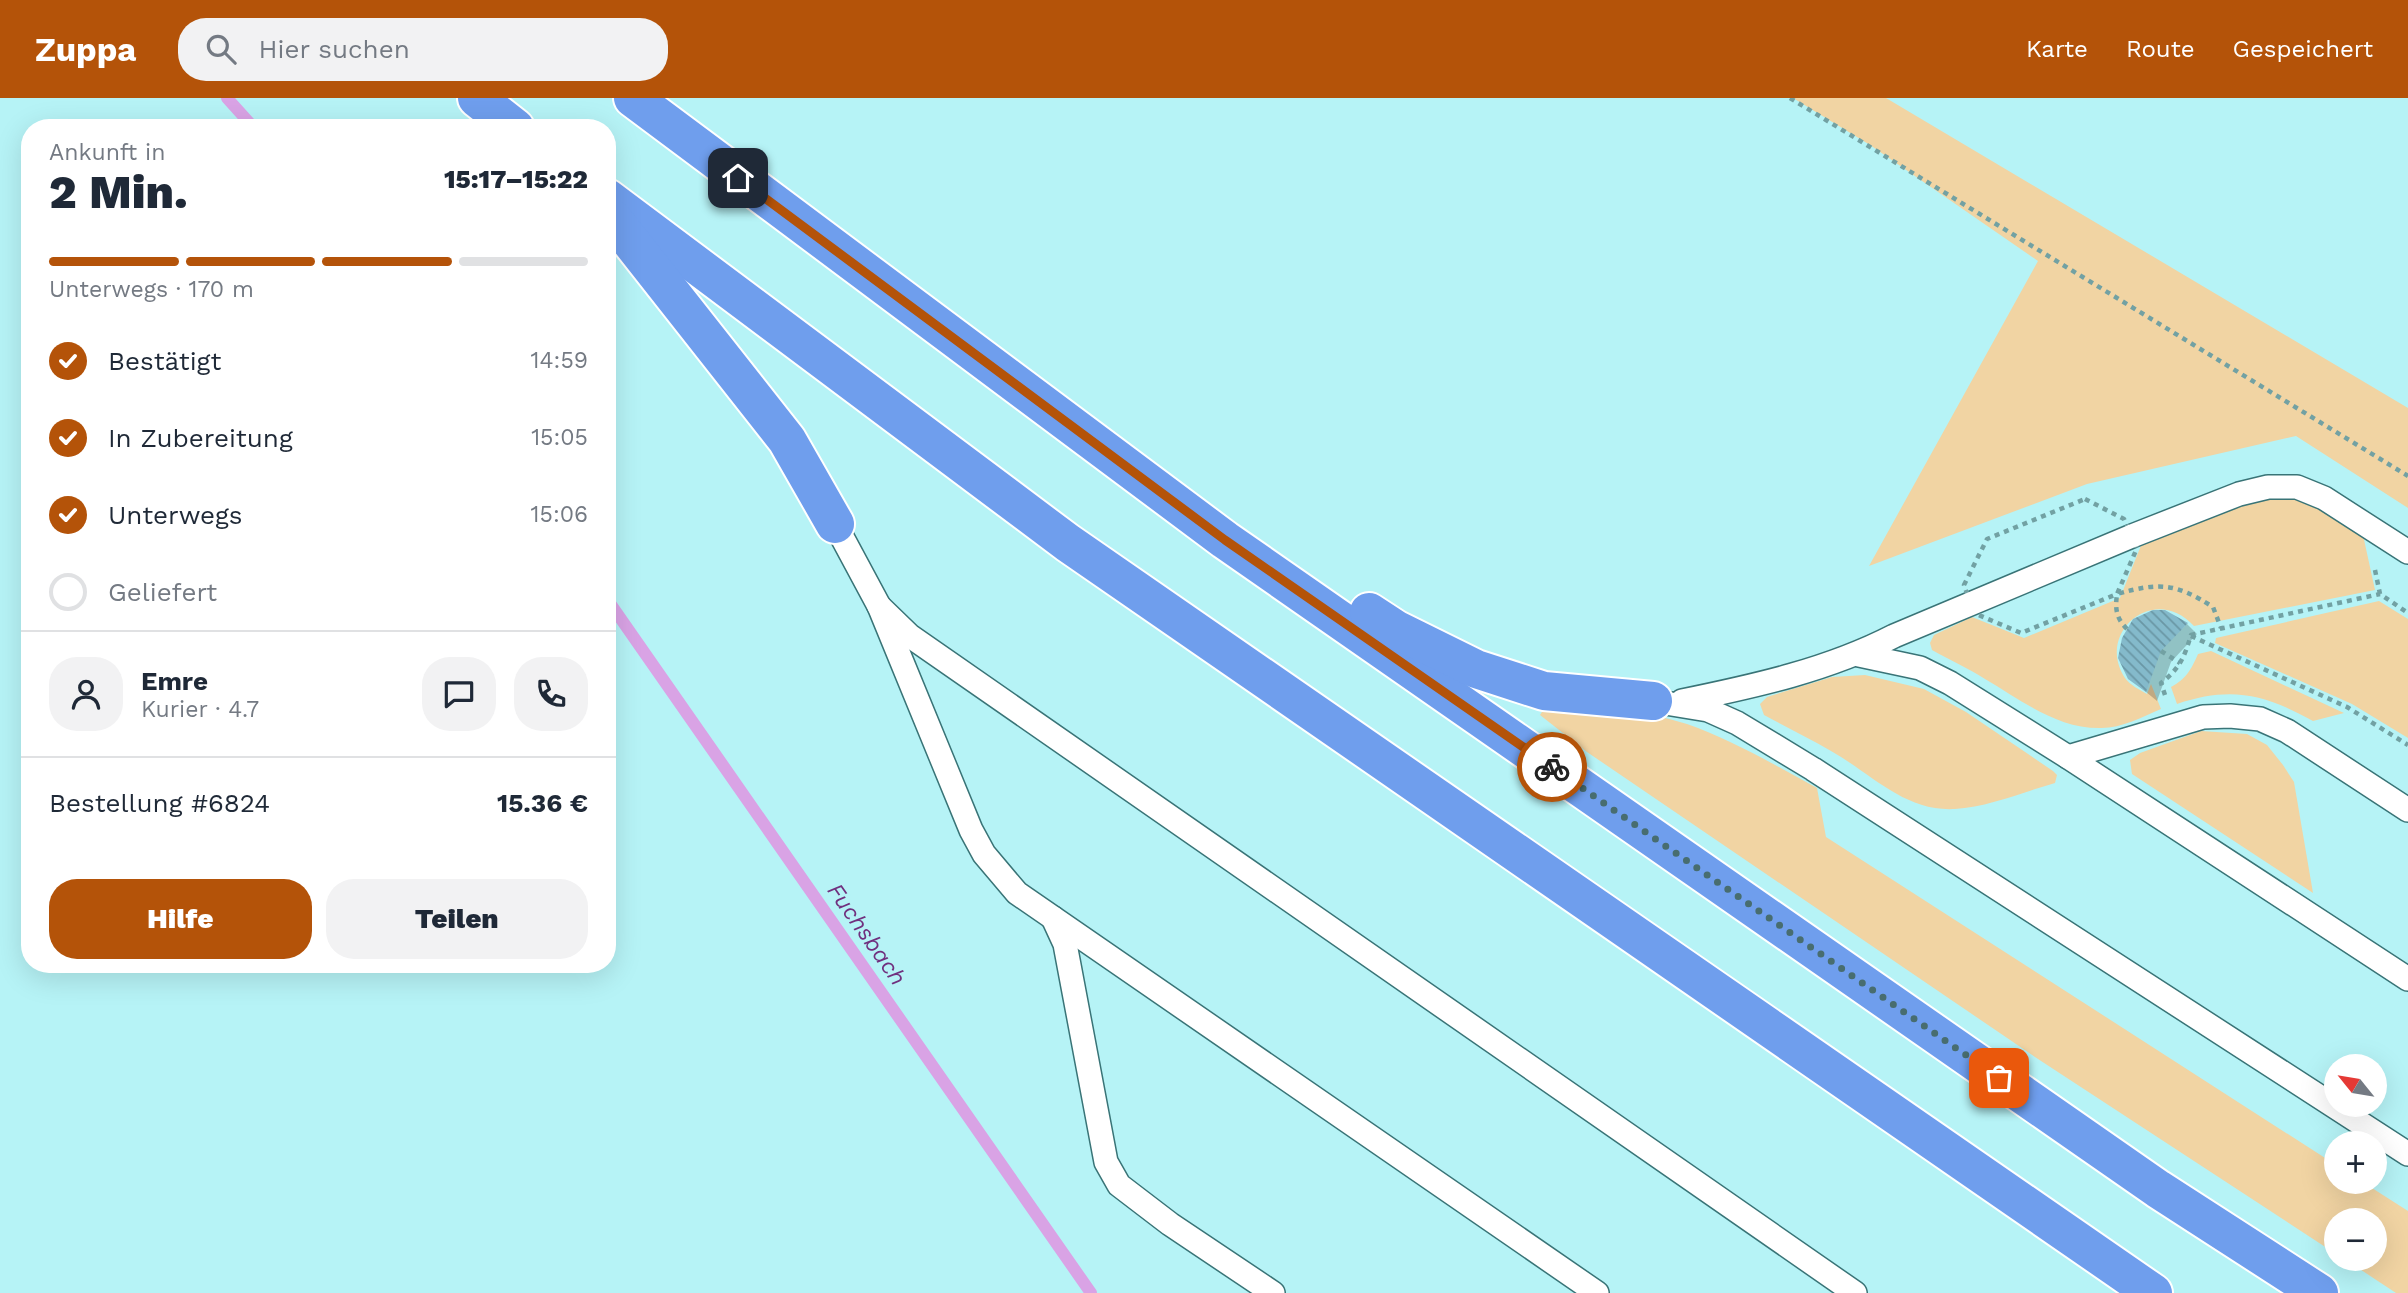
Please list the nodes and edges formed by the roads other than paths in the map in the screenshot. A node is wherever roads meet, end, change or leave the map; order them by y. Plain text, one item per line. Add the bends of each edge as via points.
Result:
1 (477, 98) edge
2 (633, 98) edge
3 (504, 119) edge
4 (616, 205) edge
5 (616, 223) edge
6 (835, 524) joint
7 (1225, 540) junction
8 (2408, 552) edge
9 (879, 606) junction
10 (1859, 654) junction
11 (1663, 702) junction
12 (2068, 757) junction
13 (2408, 810) edge
14 (1053, 918) junction
15 (2408, 979) edge
16 (2408, 1154) edge
17 (1273, 1293) edge
18 (1597, 1293) edge
19 (1855, 1293) edge
20 (2153, 1293) edge
21 (2319, 1293) edge

1 - 3 highway
2 - 7 highway
4 - 20 highway via 1068,543
5 - 6 highway via 787,440
6 - 9 lane
7 - 11 highway via 1307,572 1395,629 1476,669 1544,691
7 - 21 highway via 2158,1189
8 - 10 lane via 2324,498 2297,487 2268,487 2132,536
9 - 14 lane via 978,842 1017,893
9 - 19 lane via 921,643
10 - 11 lane via 1764,684
10 - 12 lane via 1920,668 1950,682
11 - 16 lane via 1708,710 1813,769
12 - 13 lane via 2203,717 2260,719 2287,731
12 - 15 lane
14 - 17 lane via 1065,944 1106,1161 1119,1185
14 - 18 lane

